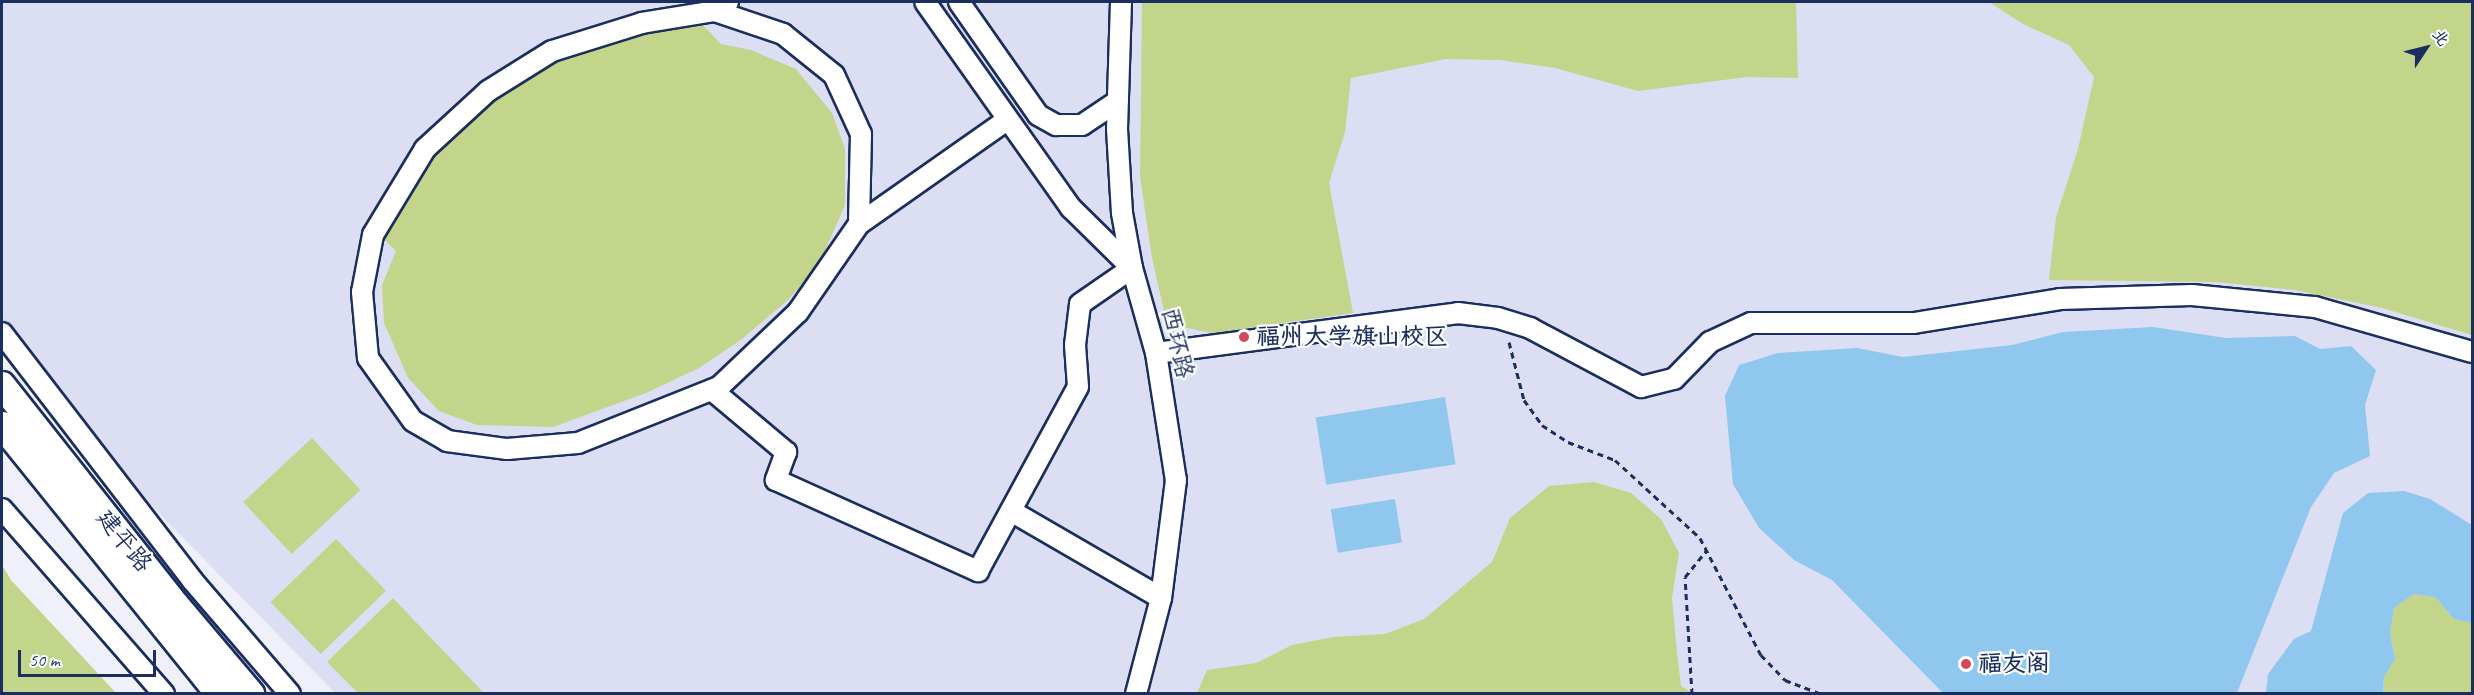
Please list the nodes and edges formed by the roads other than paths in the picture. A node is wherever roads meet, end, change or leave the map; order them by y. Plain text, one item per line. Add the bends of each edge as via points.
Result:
1 (925, 2) edge
2 (959, 2) edge
3 (1121, 2) edge
4 (721, 6) edge
5 (1118, 101) junction
6 (1007, 120) junction
7 (1047, 120) junction
8 (1020, 138) junction
9 (859, 224) junction
10 (1132, 268) junction
11 (2, 333) edge
12 (1156, 352) junction
13 (2472, 352) edge
14 (2, 386) edge
15 (712, 390) junction
16 (2, 425) edge
17 (2, 509) edge
18 (1011, 512) junction
19 (1161, 598) junction
20 (164, 693) edge
21 (219, 693) edge
22 (251, 693) edge
23 (290, 693) edge
24 (1136, 693) edge

1 - 6 street
2 - 7 street via 1038,115
3 - 5 street, 西环路
4 - 9 street via 783,34 834,75 861,134
4 - 15 street via 642,23 552,51 488,91 425,149 373,235 362,292 368,358 414,421 447,441 507,449 578,443
5 - 7 street via 1082,125 1056,125
5 - 10 street, 西环路 via 1122,213
6 - 8 street
6 - 9 street
7 - 8 street
8 - 10 street via 1071,208
9 - 15 street via 798,312
10 - 12 street, 西环路
10 - 18 street via 1080,304 1075,345 1078,387
11 - 23 street via 178,563
12 - 13 street via 1458,313 1530,328 1641,387 1674,379 1710,342 1751,323 1914,323 2060,299 2192,295 2315,307
12 - 19 street, 西环路 via 1176,480
14 - 22 main road, 建平路
15 - 18 street via 786,453 776,480 978,571
16 - 21 main road, 建平路
17 - 20 street
18 - 19 street
19 - 24 street, 西环路

